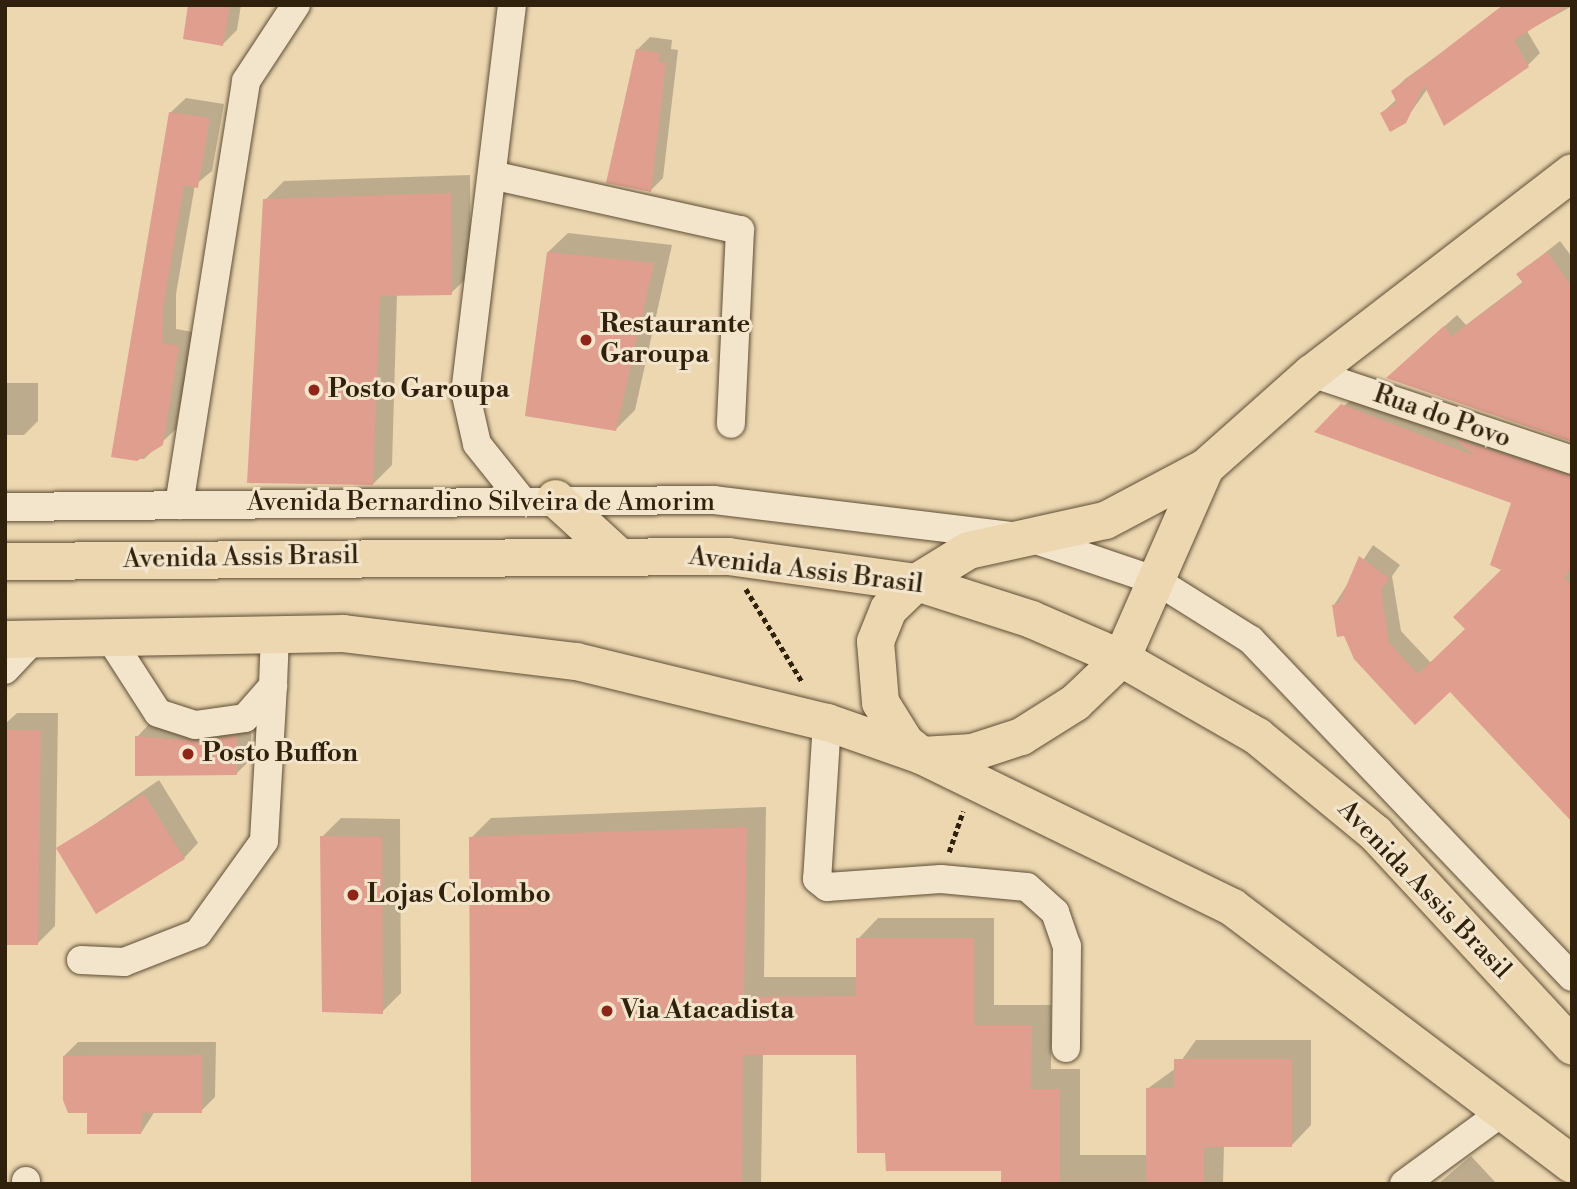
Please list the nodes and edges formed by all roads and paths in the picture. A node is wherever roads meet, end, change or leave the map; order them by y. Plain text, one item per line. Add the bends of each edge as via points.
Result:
1 (296, 5) edge
2 (512, 5) edge
3 (1572, 172) edge
4 (496, 176) junction
5 (1311, 373) junction
6 (730, 424) dead end
7 (1572, 460) edge
8 (1205, 467) junction
9 (538, 499) junction
10 (179, 505) junction
11 (5, 507) edge
12 (1030, 538) junction
13 (615, 553) junction
14 (728, 556) junction
15 (5, 561) edge
16 (916, 582) junction
17 (1157, 582) junction
18 (275, 634) junction
19 (109, 637) junction
20 (20, 639) edge
21 (1121, 658) junction
22 (5, 670) edge
23 (273, 686) junction
24 (827, 722) junction
25 (921, 755) junction
26 (972, 780) junction
27 (941, 879) junction
28 (81, 960) dead end
29 (1572, 977) edge
30 (1572, 1046) edge
31 (1066, 1048) dead end
32 (1505, 1110) junction
33 (1572, 1164) edge
34 (1404, 1184) edge

1 - 10 street via 246,81
2 - 4 street
3 - 5 main road
4 - 6 street via 740,230
4 - 9 street via 465,391 477,444
5 - 7 street, Rua do Povo
5 - 8 main road
8 - 12 main road via 1105,520
8 - 17 main road
9 - 10 street, Avenida Bernardino Silveira de Amorim
9 - 12 street, Avenida Bernardino Silveira de Amorim via 714,500
9 - 13 main road
10 - 11 street, Avenida Bernardino Silveira de Amorim
12 - 16 main road via 968,550
12 - 17 street, Avenida Bernardino Silveira de Amorim
13 - 14 main road, Avenida Assis Brasil
13 - 15 main road, Avenida Assis Brasil
14 - 16 main road, Avenida Assis Brasil
14 - 24 path
16 - 21 main road, Avenida Assis Brasil via 1031,619
16 - 25 main road via 888,609 875,641 873,672 890,722
17 - 21 main road
17 - 29 street, Avenida Bernardino Silveira de Amorim via 1251,640
18 - 19 main road
18 - 23 street
18 - 24 main road via 343,633 576,661
19 - 20 main road
19 - 23 street via 158,713 195,725 245,718
20 - 22 street
21 - 25 main road via 1075,702 1021,736 972,752
21 - 30 main road, Avenida Assis Brasil via 1257,736 1376,833
23 - 28 street via 264,841 198,933 124,962
24 - 25 main road
24 - 27 street via 817,879 827,887
25 - 26 main road
26 - 27 path
26 - 32 main road via 1232,907
27 - 31 street via 1027,887 1055,912 1067,946
32 - 33 main road
32 - 34 street

